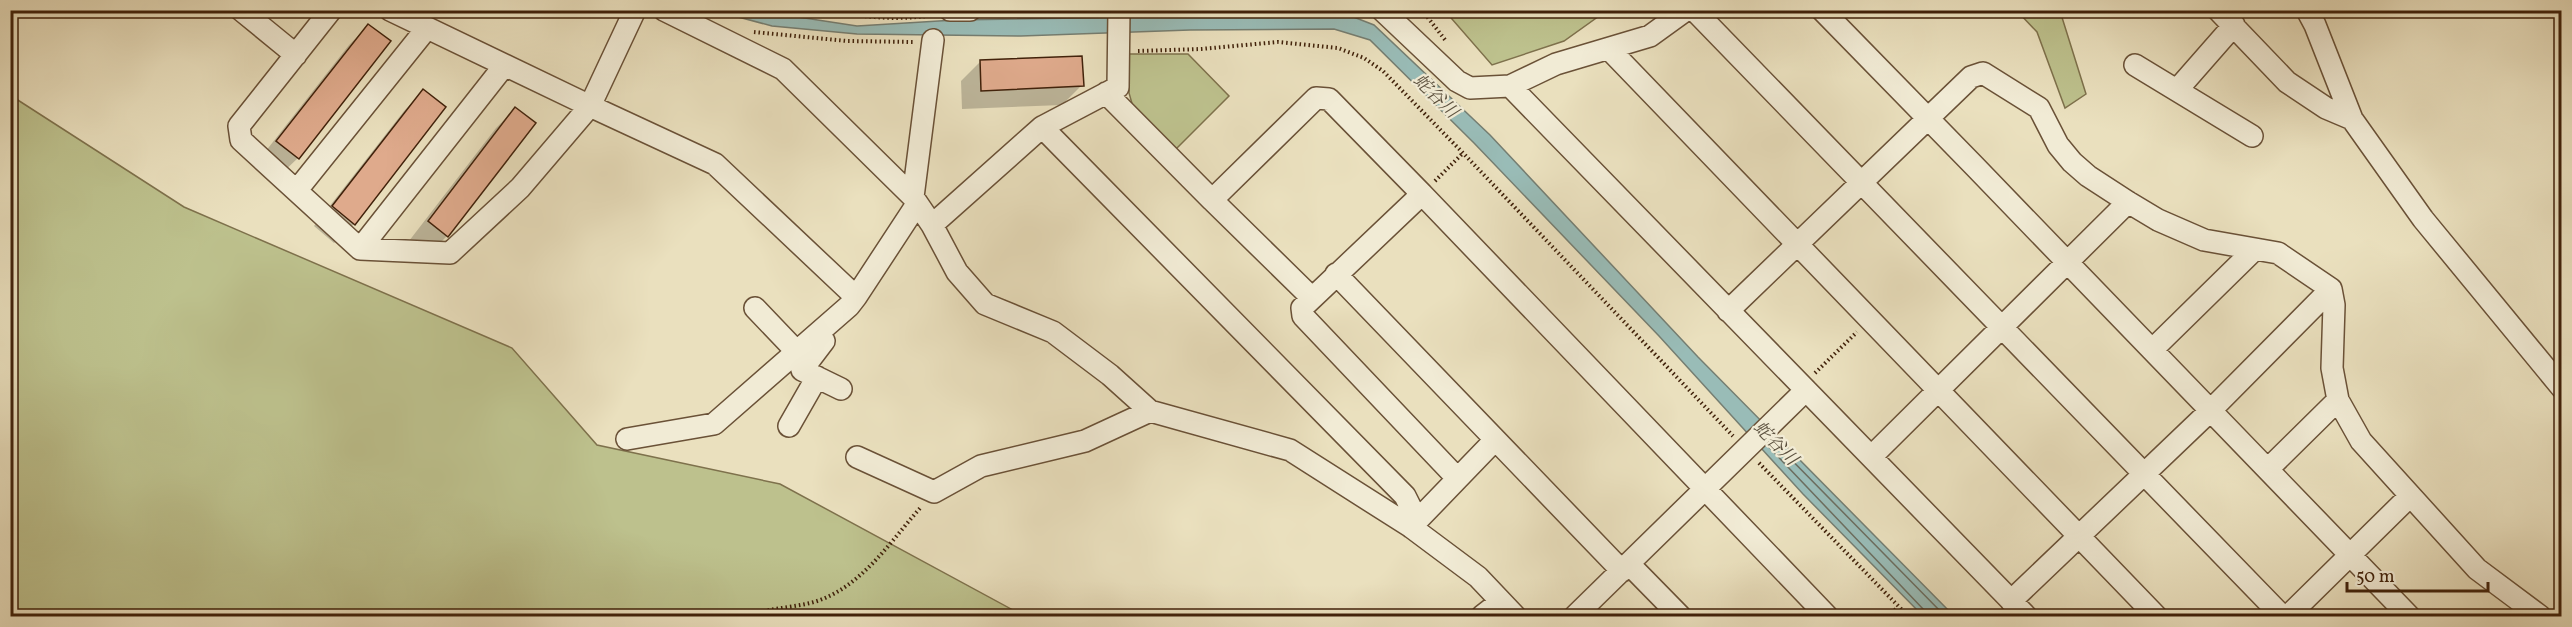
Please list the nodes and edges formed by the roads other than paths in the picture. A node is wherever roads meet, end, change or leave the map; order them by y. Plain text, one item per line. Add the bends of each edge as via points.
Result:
1 (241, 10) edge
2 (332, 10) edge
3 (390, 10) edge
4 (635, 10) edge
5 (664, 10) edge
6 (950, 10) edge
7 (970, 10) edge
8 (1119, 10) edge
9 (1382, 10) edge
10 (1686, 10) edge
11 (1694, 10) edge
12 (1822, 10) edge
13 (2218, 10) edge
14 (2307, 10) edge
15 (2234, 25) junction
16 (427, 28) junction
17 (932, 41) road end
18 (1609, 49) junction
19 (297, 55) junction
20 (2135, 65) dead end
21 (504, 66) junction
22 (1510, 86) junction
23 (2177, 90) junction
24 (1106, 93) junction
25 (590, 106) junction
26 (1927, 118) junction
27 (2352, 119) junction
28 (1042, 127) junction
29 (2252, 136) dead end
30 (1862, 181) junction
31 (297, 190) junction
32 (1422, 194) junction
33 (1212, 200) junction
34 (915, 201) junction
35 (2128, 202) junction
36 (932, 225) junction
37 (1797, 244) junction
38 (360, 249) junction
39 (2254, 250) junction
40 (2069, 263) junction
41 (1336, 274) junction
42 (2331, 289) junction
43 (1312, 298) junction
44 (852, 302) junction
45 (755, 308) dead end
46 (1728, 311) junction
47 (2002, 327) junction
48 (2153, 349) junction
49 (798, 352) junction
50 (817, 377) junction
51 (1804, 388) junction
52 (2562, 388) edge
53 (841, 389) dead end
54 (1938, 391) junction
55 (2338, 400) junction
56 (1150, 411) junction
57 (2210, 411) junction
58 (789, 426) dead end
59 (627, 439) dead end
60 (1494, 441) junction
61 (1872, 456) junction
62 (857, 457) dead end
63 (2268, 469) junction
64 (2144, 474) junction
65 (1457, 478) junction
66 (1705, 489) junction
67 (2410, 496) junction
68 (1411, 527) junction
69 (2078, 536) junction
70 (2350, 555) junction
71 (1626, 568) junction
72 (1508, 609) edge
73 (2018, 609) edge
74 (1482, 616) edge
75 (1575, 616) edge
76 (1680, 616) edge
77 (1827, 616) edge
78 (2156, 616) edge
79 (2282, 616) edge
80 (2288, 616) edge
81 (2409, 616) edge
82 (2540, 616) edge

1 - 19 street
2 - 19 street
3 - 16 street
4 - 25 street
5 - 34 street via 783,69
6 - 7 street
8 - 24 street via 1118,87
9 - 22 street via 1456,81 1470,88
10 - 18 street via 1650,36
11 - 30 street
12 - 26 street
13 - 15 street
14 - 27 street
15 - 23 street
15 - 27 street via 2287,82 2326,108
16 - 21 street
16 - 31 street
17 - 34 street
18 - 22 street via 1556,64
18 - 37 street
19 - 31 street via 239,126 241,140
20 - 23 street
21 - 25 street
21 - 38 street
22 - 46 street
23 - 29 street
24 - 28 street
24 - 33 street
25 - 38 street via 520,188 450,253
25 - 44 street via 715,164
26 - 30 street
26 - 35 street via 1971,76 1983,73 2039,108 2058,145 2072,162
26 - 40 street
27 - 52 street via 2423,219
28 - 36 street
28 - 68 street via 1405,496 1412,510
30 - 37 street
30 - 47 street
31 - 38 street
32 - 33 street via 1329,99 1316,98
32 - 41 street
32 - 66 street
33 - 43 street
34 - 36 street
34 - 44 street
35 - 39 street via 2204,240
35 - 40 street
36 - 56 street via 957,272 985,304 1053,332
37 - 46 street
37 - 54 street
39 - 42 street via 2278,253
39 - 48 street
40 - 47 street
40 - 48 street
41 - 43 street
41 - 60 street
42 - 55 street via 2332,368
42 - 57 street
43 - 65 street via 1302,308 1303,316
44 - 49 street
44 - 50 street via 802,370
45 - 49 street
46 - 51 street
47 - 54 street
47 - 64 street
48 - 57 street
49 - 59 street via 714,424
50 - 53 street
50 - 58 street
51 - 61 street
51 - 66 street
54 - 61 street
54 - 69 street
55 - 63 street
55 - 67 street via 2361,441
56 - 62 street via 1085,441 981,466 934,492
56 - 68 street via 1290,450
57 - 63 street
57 - 64 street
60 - 65 street
60 - 71 street
61 - 73 street
63 - 70 street
64 - 69 street
64 - 79 street
65 - 68 street
66 - 71 street
66 - 77 street
67 - 70 street
67 - 82 street via 2477,569
68 - 72 street via 1478,578
69 - 73 street
69 - 78 street
70 - 80 street
70 - 81 street
71 - 75 street
71 - 76 street
72 - 74 street

